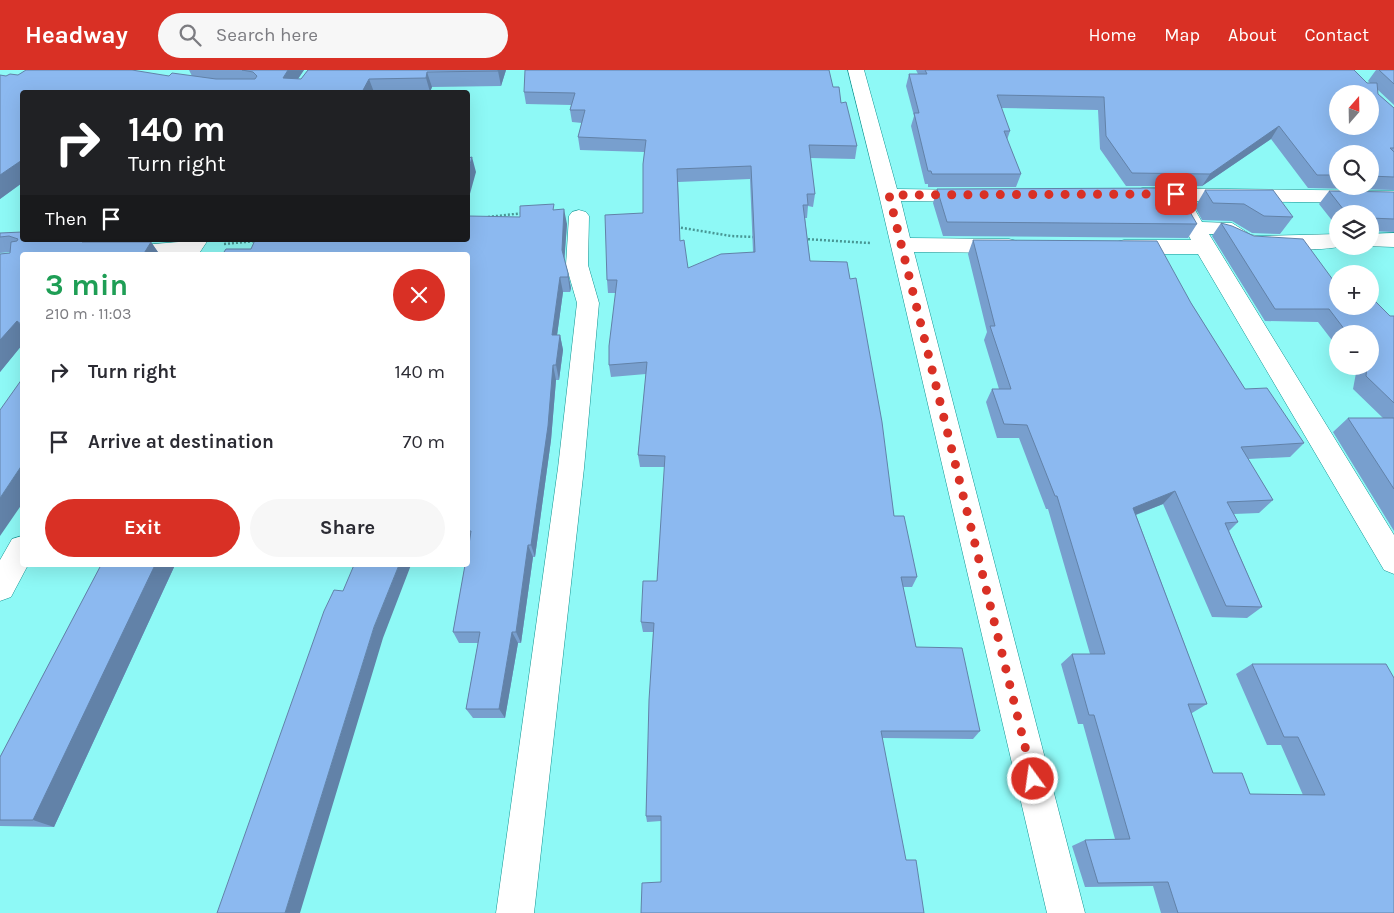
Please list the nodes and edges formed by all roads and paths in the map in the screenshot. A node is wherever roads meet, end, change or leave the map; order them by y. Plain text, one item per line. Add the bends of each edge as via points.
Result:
1 (856, 70) edge
2 (1126, 194) edge
3 (1176, 194) junction
4 (889, 195) junction
5 (987, 196) edge
6 (1394, 197) edge
7 (579, 216) joint
8 (486, 217) edge
9 (673, 226) edge
10 (761, 237) edge
11 (1200, 238) junction
12 (801, 239) edge
13 (1394, 240) edge
14 (1329, 241) edge
15 (1379, 241) edge
16 (248, 242) edge
17 (900, 245) junction
18 (1028, 246) edge
19 (1107, 246) edge
20 (192, 248) edge
21 (142, 252) edge
22 (20, 552) edge
23 (1394, 561) edge
24 (0, 588) edge
25 (515, 913) edge
26 (1066, 913) edge

1 - 4 street
2 - 3 street
3 - 6 street
3 - 11 street
4 - 5 street
4 - 17 street
7 - 8 path via 540,212
7 - 25 street via 577,265 588,303 571,468
9 - 10 path via 731,236
11 - 14 street via 1226,228 1245,240 1258,243
11 - 19 street
11 - 23 street
12 - 17 path
13 - 15 street
16 - 20 path
17 - 18 street
17 - 26 street
20 - 21 street
22 - 24 street

